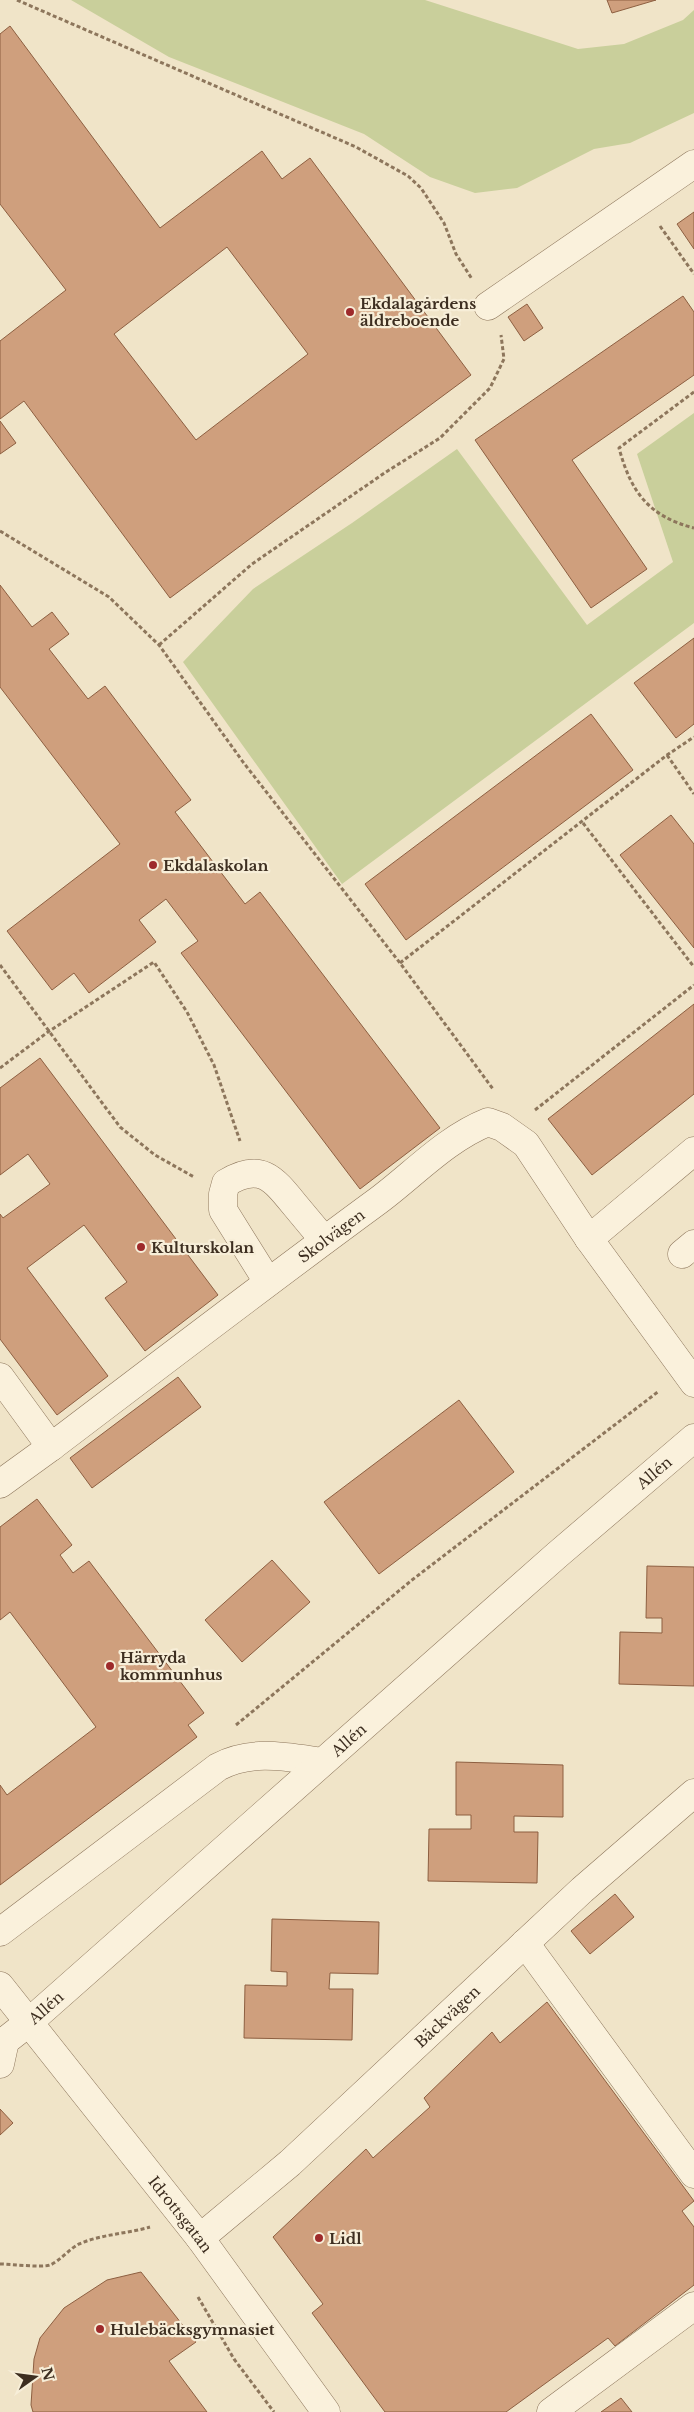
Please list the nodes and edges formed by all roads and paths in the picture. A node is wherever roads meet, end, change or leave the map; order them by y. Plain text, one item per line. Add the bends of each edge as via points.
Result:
1 (16, 0) edge
2 (694, 164) edge
3 (642, 201) junction
4 (694, 274) edge
5 (488, 306) junction
6 (694, 392) edge
7 (694, 528) edge
8 (0, 531) edge
9 (160, 645) junction
10 (694, 737) edge
11 (667, 755) junction
12 (694, 794) edge
13 (583, 823) junction
14 (400, 963) junction
15 (0, 965) edge
16 (694, 967) edge
17 (694, 985) edge
18 (48, 1032) junction
19 (0, 1068) edge
20 (506, 1120) junction
21 (694, 1151) edge
22 (251, 1172) junction
23 (223, 1194) junction
24 (589, 1239) junction
25 (324, 1240) junction
26 (268, 1282) junction
27 (689, 1376) edge
28 (0, 1377) edge
29 (694, 1438) edge
30 (51, 1447) junction
31 (0, 1484) edge
32 (228, 1731) dead end
33 (322, 1762) junction
34 (694, 1793) edge
35 (0, 1932) edge
36 (525, 1942) junction
37 (0, 1986) edge
38 (28, 2023) junction
39 (2, 2049) edge
40 (694, 2174) edge
41 (154, 2226) dead end
42 (200, 2238) junction
43 (0, 2264) edge
44 (195, 2290) dead end
45 (694, 2306) edge
46 (274, 2412) edge
47 (326, 2412) edge
48 (551, 2412) edge

1 - 5 path via 356,146 408,176 421,188 444,223 456,254
2 - 3 street
3 - 4 path
3 - 5 street
5 - 9 path via 501,332 504,359 490,388 440,438 252,564
6 - 7 path via 619,448 627,474 643,502 673,523
8 - 9 path via 109,597
9 - 14 path via 242,762
10 - 11 path
11 - 12 path
11 - 13 path
13 - 14 path
13 - 16 path
14 - 20 path
15 - 18 path
17 - 20 path via 520,1122
18 - 19 path
18 - 22 path via 154,962 187,1012 214,1065
18 - 23 path via 120,1128 155,1155
20 - 24 street via 526,1144
20 - 25 street, Skolvägen via 473,1128
21 - 24 street
22 - 23 street via 226,1183
22 - 25 street via 264,1174 276,1181
23 - 26 street via 223,1210
24 - 27 street
25 - 26 street, Skolvägen
26 - 30 street, Skolvägen
27 - 32 path via 646,1402 412,1580
28 - 30 street
29 - 33 street, Allén
30 - 31 street, Skolvägen
33 - 35 street via 268,1755 232,1759 218,1766
33 - 38 street, Allén
34 - 36 street, Bäckvägen
36 - 40 street
36 - 42 street, Bäckvägen via 290,2163
37 - 38 street, Idrottsgatan
38 - 39 street, Allén
38 - 42 street, Idrottsgatan
41 - 43 path via 94,2238 77,2245 51,2265
42 - 47 street, Idrottsgatan
44 - 46 path via 234,2359
45 - 48 street

